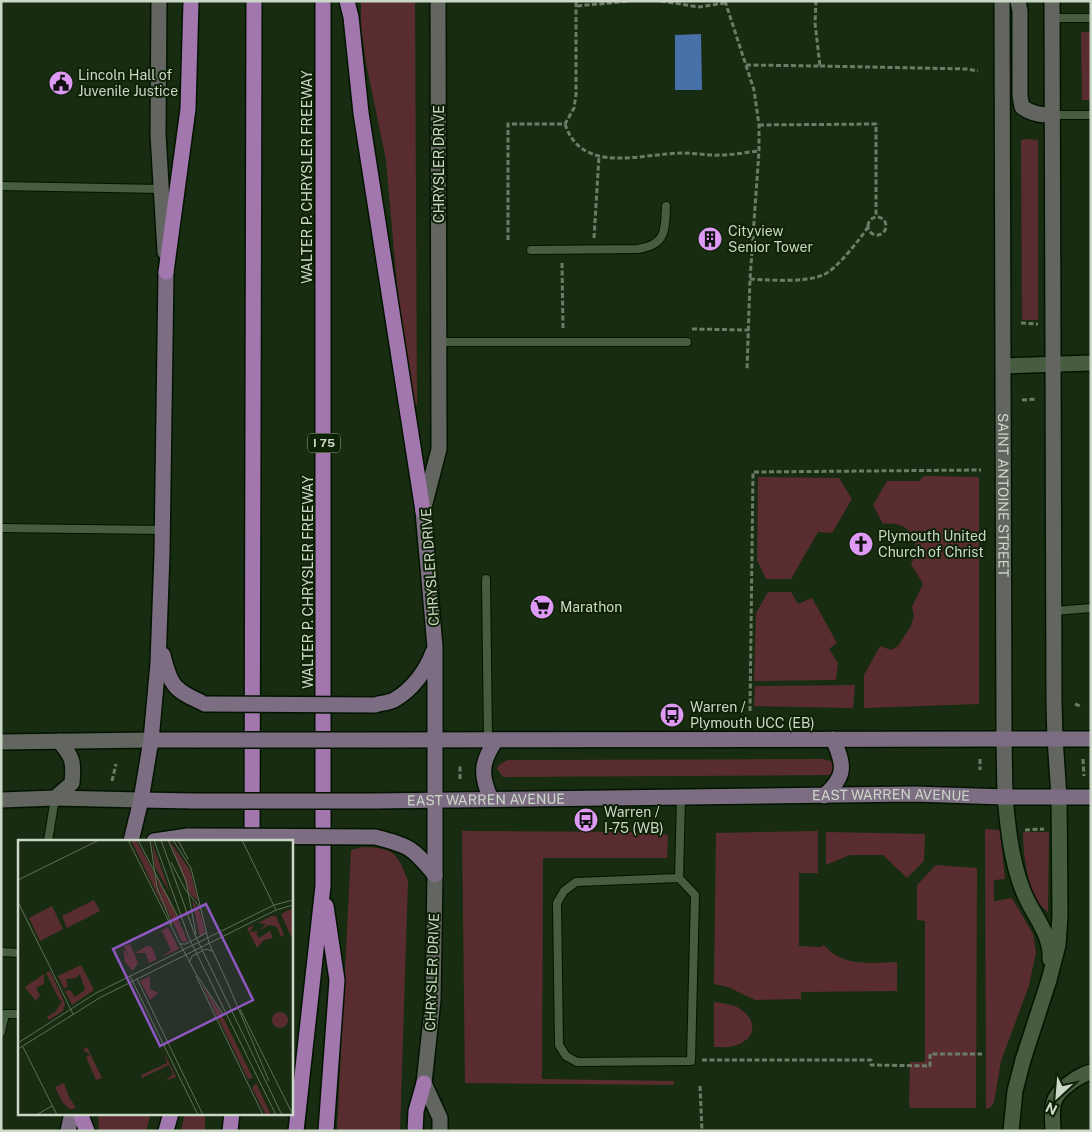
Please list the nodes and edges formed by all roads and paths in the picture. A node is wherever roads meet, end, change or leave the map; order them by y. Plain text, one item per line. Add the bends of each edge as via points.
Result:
1 (159, 1) edge
2 (191, 1) edge
3 (254, 1) edge
4 (323, 1) edge
5 (347, 1) edge
6 (438, 1) edge
7 (576, 1) edge
8 (630, 1) edge
9 (661, 1) edge
10 (816, 1) edge
11 (1002, 1) edge
12 (1018, 1) edge
13 (1047, 1) edge
14 (1052, 1) edge
15 (725, 2) edge
16 (577, 6) junction
17 (1052, 18) junction
18 (1091, 18) edge
19 (746, 65) junction
20 (820, 66) junction
21 (978, 71) dead end
22 (1091, 115) edge
23 (1052, 116) junction
24 (565, 124) junction
25 (759, 125) junction
26 (760, 151) junction
27 (599, 156) junction
28 (1, 186) edge
29 (161, 189) junction
30 (666, 206) dead end
31 (876, 217) junction
32 (868, 227) junction
33 (508, 240) dead end
34 (593, 246) dead end
35 (562, 249) junction
36 (531, 250) dead end
37 (166, 272) junction
38 (750, 279) junction
39 (1021, 323) dead end
40 (1038, 324) dead end
41 (563, 329) dead end
42 (690, 330) dead end
43 (749, 330) junction
44 (438, 342) junction
45 (687, 342) dead end
46 (1091, 363) edge
47 (1054, 365) junction
48 (1003, 366) junction
49 (748, 370) dead end
50 (1038, 399) dead end
51 (1022, 400) dead end
52 (981, 470) dead end
53 (423, 511) junction
54 (1, 528) edge
55 (163, 530) junction
56 (486, 579) dead end
57 (1091, 608) edge
58 (1054, 611) junction
59 (159, 636) junction
60 (435, 647) junction
61 (1075, 704) dead end
62 (1080, 706) dead end
63 (750, 710) dead end
64 (1055, 738) junction
65 (834, 739) junction
66 (1091, 739) edge
67 (151, 740) junction
68 (435, 740) junction
69 (492, 740) junction
70 (1004, 740) junction
71 (59, 741) junction
72 (1, 742) edge
73 (980, 759) dead end
74 (1083, 759) dead end
75 (116, 764) dead end
76 (460, 764) dead end
77 (980, 770) dead end
78 (1084, 776) dead end
79 (460, 780) dead end
80 (112, 781) dead end
81 (824, 796) junction
82 (1005, 797) junction
83 (1059, 797) junction
84 (1091, 797) edge
85 (55, 798) junction
86 (681, 798) junction
87 (435, 799) junction
88 (491, 799) junction
89 (1, 800) edge
90 (141, 800) junction
91 (1050, 829) dead end
92 (1022, 830) dead end
93 (48, 840) edge
94 (131, 840) edge
95 (161, 840) edge
96 (252, 840) edge
97 (435, 875) junction
98 (680, 878) junction
99 (323, 886) junction
100 (1, 952) edge
101 (18, 953) edge
102 (1049, 980) junction
103 (3, 1014) edge
104 (18, 1014) edge
105 (1, 1032) edge
106 (982, 1054) dead end
107 (702, 1060) dead end
108 (1091, 1072) edge
109 (424, 1083) junction
110 (700, 1086) dead end
111 (72, 1114) edge
112 (80, 1114) edge
113 (171, 1114) edge
114 (232, 1114) edge
115 (68, 1131) edge
116 (87, 1131) edge
117 (166, 1131) edge
118 (230, 1131) edge
119 (296, 1131) edge
120 (326, 1131) edge
121 (415, 1131) edge
122 (440, 1131) edge
123 (702, 1131) edge
124 (1011, 1131) edge
125 (1052, 1131) edge

1 - 29 street
2 - 37 highway via 188,109
3 - 96 highway
4 - 99 highway, WALTER P. CHRYSLER FREEWAY / I 75
5 - 53 highway via 361,113
6 - 44 street, CHRYSLER DRIVE
7 - 16 path
8 - 16 path
9 - 15 path via 699,7
10 - 20 path
11 - 48 street, SAINT ANTOINE STREET
12 - 23 street via 1022,107 1029,112
13 - 17 street
14 - 17 street, SAINT ANTOINE STREET
15 - 19 path
16 - 24 path via 576,94 574,108
17 - 18 lane
17 - 23 street, SAINT ANTOINE STREET
19 - 20 path
19 - 25 path
20 - 21 path via 967,68
22 - 23 lane
23 - 47 street, SAINT ANTOINE STREET
24 - 27 path via 574,143
24 - 33 path via 508,124
25 - 26 path
25 - 31 path via 876,124
26 - 27 path via 720,156 682,153 615,159
26 - 38 path
27 - 34 path
28 - 29 lane
29 - 37 street
30 - 35 lane via 661,240 650,247
31 - 32 path via 868,222
31 - 32 path via 885,222 884,231 876,235
32 - 38 path via 857,243 824,275 804,279
35 - 36 lane
35 - 41 path
37 - 55 main road
38 - 43 path
39 - 40 path
42 - 43 path
43 - 49 path
44 - 45 lane
44 - 53 street, CHRYSLER DRIVE via 439,449
46 - 47 street
47 - 48 street
47 - 58 street, SAINT ANTOINE STREET
48 - 70 street, SAINT ANTOINE STREET
50 - 51 path
52 - 63 path via 753,472
53 - 60 main road, CHRYSLER DRIVE
54 - 55 lane
55 - 59 main road
56 - 69 lane
57 - 58 lane
58 - 64 street, SAINT ANTOINE STREET
59 - 60 main road, bridge via 168,675 180,692 204,704 375,705 392,701 415,683 429,663
59 - 67 main road
60 - 68 main road, CHRYSLER DRIVE
61 - 62 path
64 - 66 main road
64 - 70 main road
64 - 83 street, SAINT ANTOINE STREET
65 - 69 main road
65 - 70 main road
65 - 81 main road via 842,771 837,784
67 - 68 main road, bridge
67 - 71 street
67 - 90 main road
68 - 69 main road
68 - 87 main road, CHRYSLER DRIVE
69 - 88 main road via 483,768 484,784
70 - 82 street, SAINT ANTOINE STREET
71 - 72 street
71 - 85 street via 70,753 74,766 72,783
73 - 77 path
74 - 78 path
75 - 80 path
76 - 79 path
81 - 82 main road, EAST WARREN AVENUE
81 - 86 main road, EAST WARREN AVENUE
82 - 83 main road, EAST WARREN AVENUE
82 - 102 street, SAINT ANTOINE STREET via 1010,847 1019,879 1049,942
83 - 84 main road, EAST WARREN AVENUE
83 - 102 street, SAINT ANTOINE STREET via 1060,915 1058,946
85 - 89 street, EAST WARREN AVENUE
85 - 90 street, EAST WARREN AVENUE
85 - 93 lane
86 - 88 main road, EAST WARREN AVENUE
86 - 98 lane
87 - 88 main road, EAST WARREN AVENUE
87 - 90 main road, EAST WARREN AVENUE, bridge
87 - 97 main road, CHRYSLER DRIVE
90 - 94 main road
91 - 92 path
95 - 97 main road, bridge via 188,836 375,837 405,845 417,853
97 - 109 street, CHRYSLER DRIVE via 434,1000
98 - 98 lane via 576,882 564,891 557,903 558,1012 559,1045 566,1056 577,1062 691,1061 695,895
99 - 119 highway, WALTER P. CHRYSLER FREEWAY / I 75
99 - 120 highway via 337,980
100 - 101 lane
102 - 124 street, SAINT ANTOINE STREET via 1015,1091
103 - 104 lane
103 - 105 lane
106 - 107 path via 930,1054 930,1066 871,1065 871,1060
108 - 125 street via 1066,1086 1054,1101
109 - 121 highway via 416,1111
109 - 122 street via 440,1118
110 - 123 path
111 - 115 main road
112 - 116 highway
113 - 117 highway
114 - 118 highway

